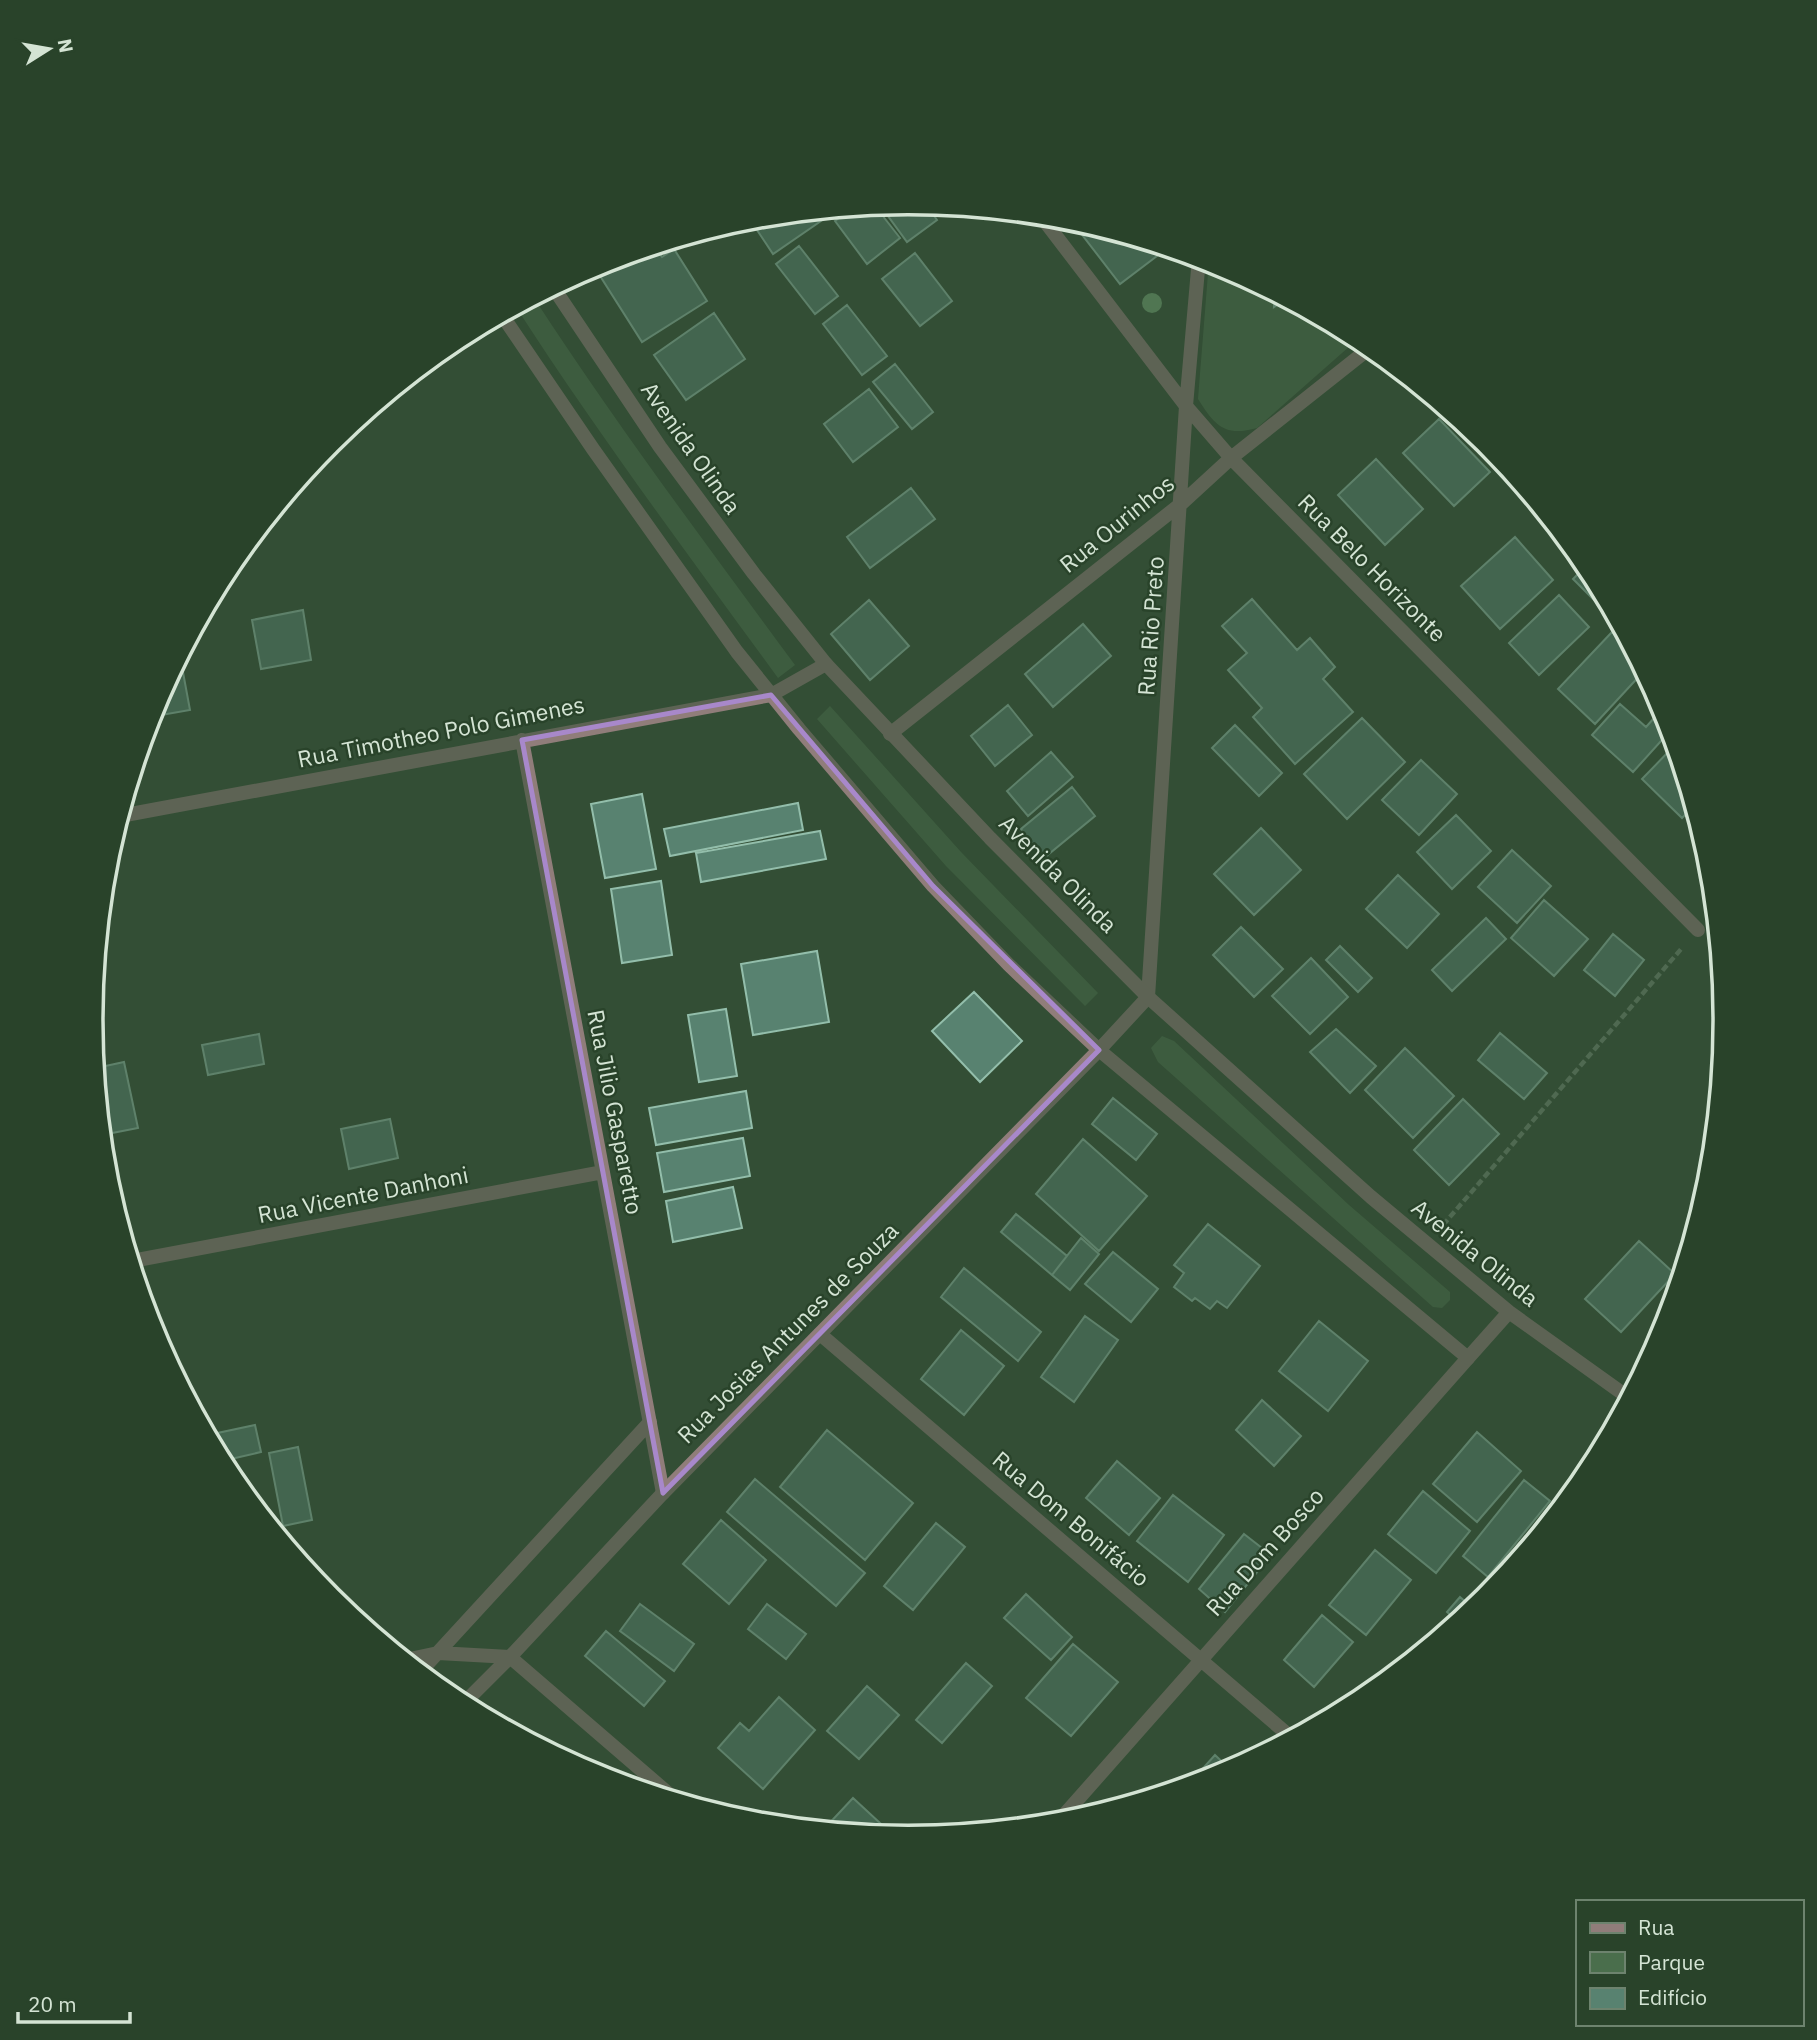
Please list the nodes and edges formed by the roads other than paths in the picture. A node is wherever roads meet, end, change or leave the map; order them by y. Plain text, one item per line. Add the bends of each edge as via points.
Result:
1 (1050, 227) edge
2 (1198, 269) edge
3 (558, 295) edge
4 (507, 322) edge
5 (1362, 354) edge
6 (1186, 406) junction
7 (1231, 458) junction
8 (1182, 503) junction
9 (826, 664) junction
10 (771, 695) junction
11 (890, 734) junction
12 (522, 740) junction
13 (131, 814) edge
14 (1698, 930) road end
15 (1148, 997) junction
16 (1099, 1050) junction
17 (603, 1172) junction
18 (140, 1259) edge
19 (1509, 1312) junction
20 (820, 1334) junction
21 (1468, 1358) junction
22 (1622, 1393) edge
23 (649, 1422) junction
24 (663, 1493) junction
25 (438, 1653) junction
26 (510, 1657) junction
27 (416, 1658) edge
28 (1200, 1659) junction
29 (427, 1665) edge
30 (471, 1696) edge
31 (1284, 1731) edge
32 (660, 1786) edge
33 (1069, 1809) edge

1 - 6 street, Rua Belo Horizonte
2 - 6 street, Rua Rio Preto
3 - 9 street, Avenida Olinda via 660,447
4 - 10 street
5 - 7 street, Rua Ourinhos
6 - 7 street, Rua Belo Horizonte
6 - 8 street, Rua Rio Preto
7 - 8 street, Rua Ourinhos
7 - 14 street, Rua Belo Horizonte
8 - 11 street, Rua Ourinhos
8 - 15 street, Rua Rio Preto
9 - 10 street, Rua Timotheo Polo Gimenes
9 - 11 street, Avenida Olinda
10 - 12 street, Rua Timotheo Polo Gimenes
10 - 16 street via 933,886
11 - 15 street, Avenida Olinda
12 - 13 street, Rua Timotheo Polo Gimenes
12 - 17 street, Rua Jilio Gasparetto
15 - 16 street, Rua Josias Antunes de Souza
15 - 19 street, Avenida Olinda
16 - 20 street, Rua Josias Antunes de Souza
16 - 21 street
17 - 18 street, Rua Vicente Danhoni
17 - 23 street, Rua Jilio Gasparetto
19 - 21 street, Rua Dom Bosco
19 - 22 street, Avenida Olinda
20 - 24 street, Rua Josias Antunes de Souza
20 - 28 street, Rua Dom Bonifácio
21 - 28 street, Rua Dom Bosco
23 - 24 street, Rua Jilio Gasparetto
23 - 25 street
24 - 26 street, Rua Josias Antunes de Souza
25 - 26 street
25 - 27 street
25 - 29 street
26 - 30 street, Rua Josias Antunes de Souza
26 - 32 street
28 - 31 street, Rua Dom Bonifácio
28 - 33 street, Rua Dom Bosco

